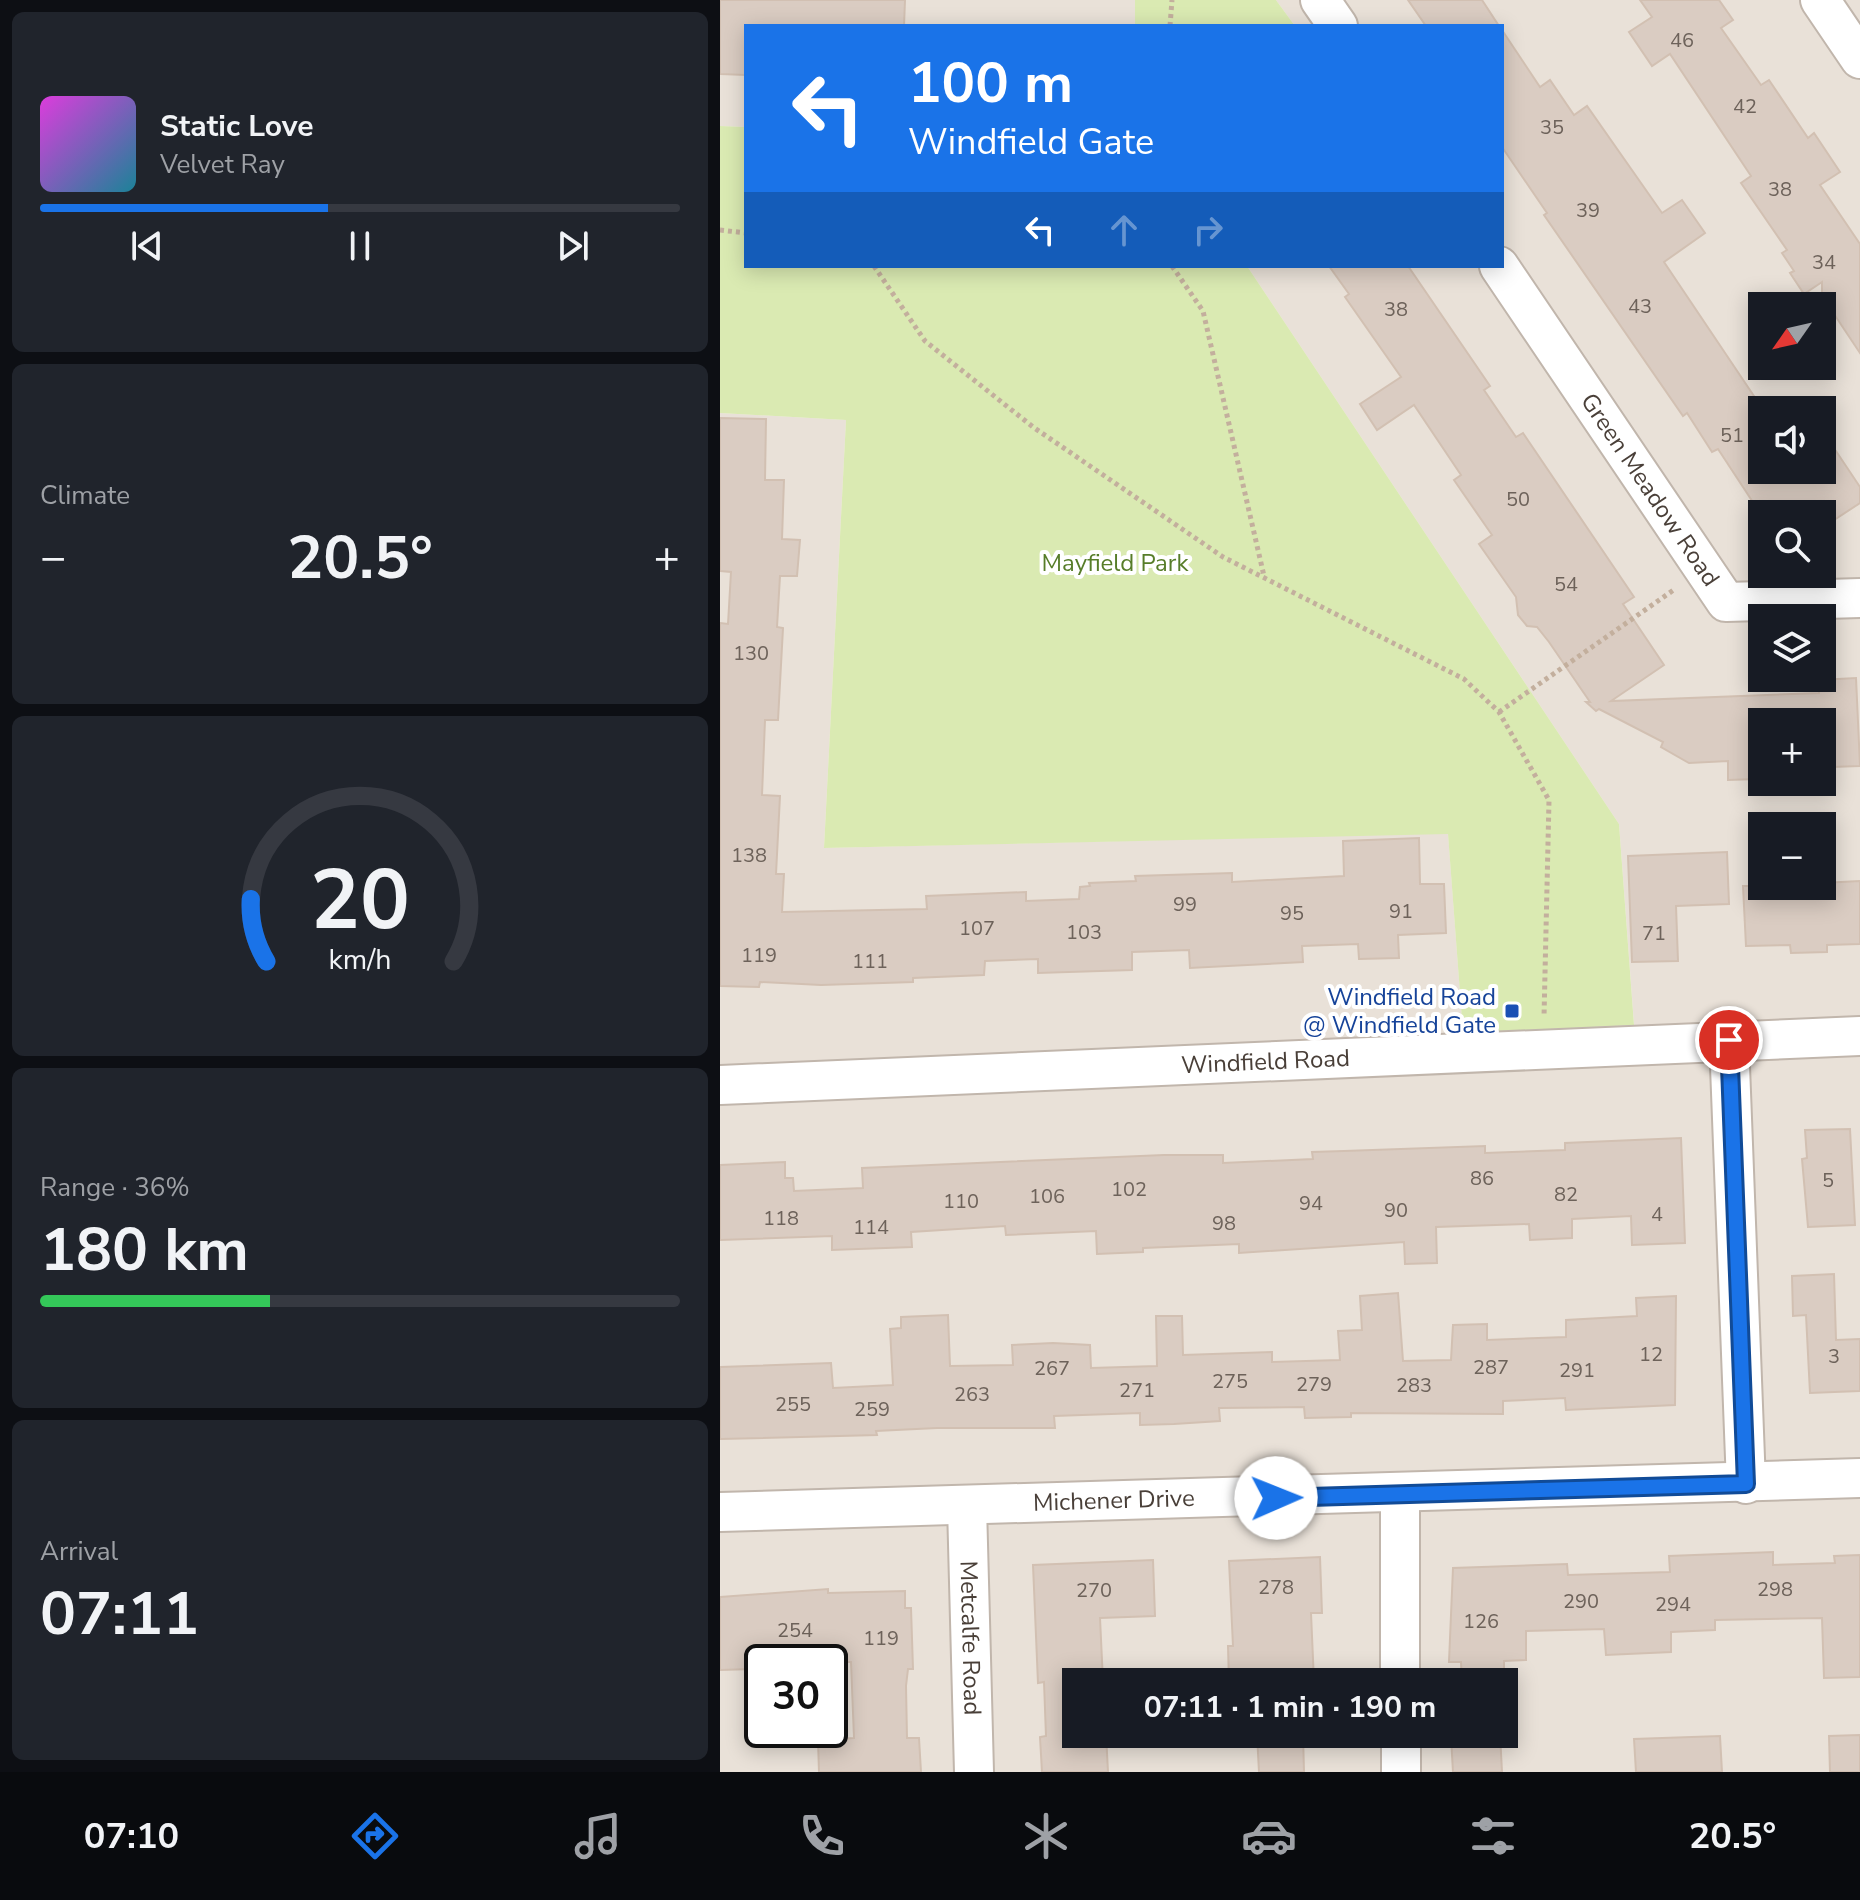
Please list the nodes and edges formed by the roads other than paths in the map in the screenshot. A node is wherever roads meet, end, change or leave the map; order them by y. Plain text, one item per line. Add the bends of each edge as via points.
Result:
1 (1320, 0) edge
2 (1820, 0) edge
3 (1337, 24) edge
4 (1860, 59) edge
5 (1500, 268) edge
6 (1860, 598) edge
7 (1860, 1036) edge
8 (1729, 1040) junction
9 (720, 1085) edge
10 (1860, 1478) edge
11 (1746, 1484) junction
12 (1400, 1495) junction
13 (967, 1506) junction
14 (720, 1512) edge
15 (1400, 1668) edge
16 (1401, 1748) edge
17 (974, 1772) edge
18 (1401, 1772) edge

1 - 3 street
2 - 4 street
5 - 6 street, Green Meadow Road via 1726,602
7 - 8 street, Windfield Road
8 - 9 street, Windfield Road
8 - 11 street
10 - 11 street, Michener Drive
11 - 12 street, Michener Drive
12 - 13 street, Michener Drive
12 - 15 street
13 - 14 street, Michener Drive
13 - 17 street, Metcalfe Road
16 - 18 street

